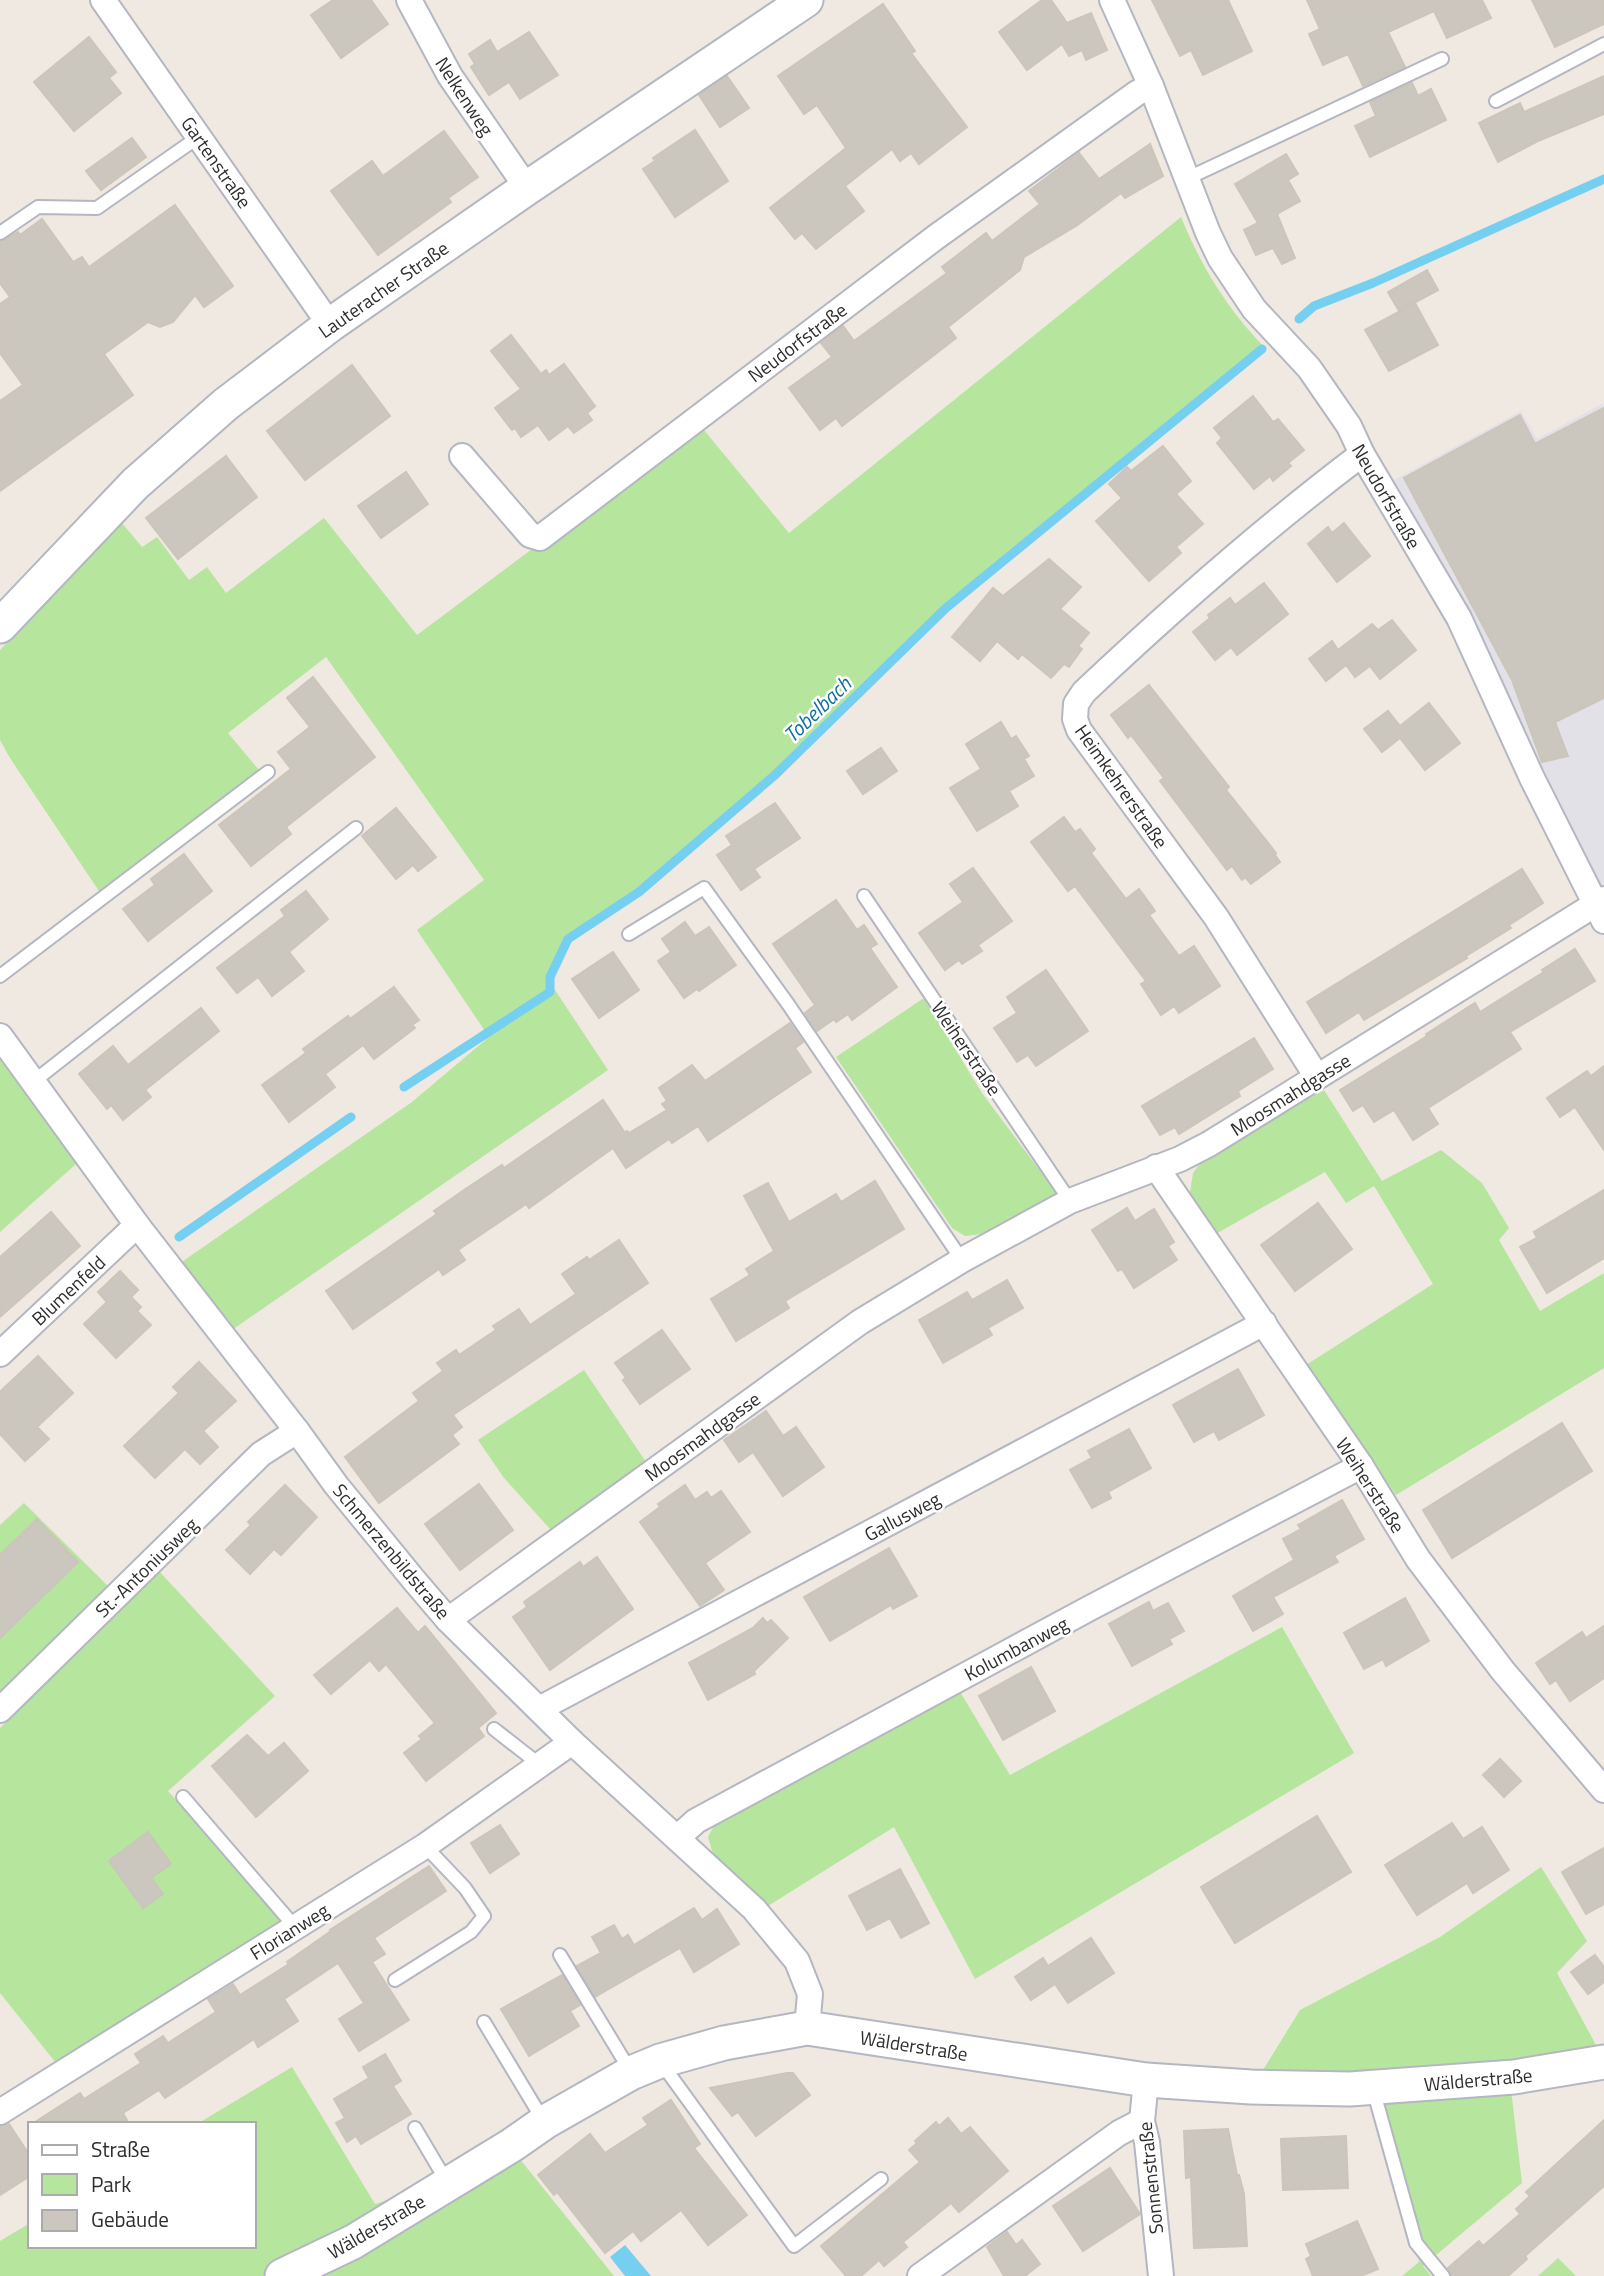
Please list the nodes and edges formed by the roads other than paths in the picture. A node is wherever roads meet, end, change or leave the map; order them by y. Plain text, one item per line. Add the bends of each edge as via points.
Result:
1 (103, 0) edge
2 (409, 0) edge
3 (806, 0) edge
4 (1112, 0) edge
5 (1604, 44) edge
6 (1442, 59) dead end
7 (1151, 86) junction
8 (1496, 101) dead end
9 (200, 136) junction
10 (1186, 179) junction
11 (527, 188) junction
12 (0, 233) edge
13 (344, 322) junction
14 (1362, 454) junction
15 (462, 456) dead end
16 (0, 626) edge
17 (268, 772) dead end
18 (356, 828) dead end
19 (864, 895) dead end
20 (1601, 908) edge
21 (629, 934) dead end
22 (0, 976) edge
23 (0, 1036) edge
24 (1317, 1077) junction
25 (33, 1082) junction
26 (1156, 1167) junction
27 (1070, 1201) junction
28 (137, 1226) junction
29 (961, 1260) junction
30 (1264, 1323) junction
31 (0, 1354) edge
32 (297, 1431) junction
33 (1361, 1466) junction
34 (448, 1620) junction
35 (539, 1709) junction
36 (0, 1710) edge
37 (494, 1730) dead end
38 (572, 1742) junction
39 (540, 1765) junction
40 (1604, 1790) edge
41 (183, 1797) dead end
42 (677, 1838) junction
43 (425, 1846) junction
44 (295, 1927) junction
45 (560, 1955) dead end
46 (396, 1980) dead end
47 (484, 2022) dead end
48 (807, 2028) junction
49 (1604, 2062) edge
50 (646, 2067) junction
51 (1146, 2080) junction
52 (1373, 2087) junction
53 (0, 2112) edge
54 (1142, 2121) junction
55 (545, 2122) junction
56 (415, 2128) dead end
57 (881, 2179) dead end
58 (448, 2184) junction
59 (282, 2276) edge
60 (919, 2276) edge
61 (1161, 2276) edge
62 (1443, 2276) edge

1 - 9 street, Gartenstraße
2 - 11 street, Nelkenweg via 450,76
3 - 11 main road, Lauteracher Straße
4 - 7 street, Neudorfstraße
5 - 8 lane
6 - 10 lane
7 - 10 street, Neudorfstraße
7 - 15 street, Neudorfstraße via 936,237 540,538 530,535
9 - 12 lane via 128,178 97,208 38,207
9 - 13 street, Gartenstraße
10 - 14 street, Neudorfstraße via 1208,233 1237,284 1309,368 1349,426
11 - 13 main road, Lauteracher Straße
13 - 16 main road, Lauteracher Straße via 226,404 135,484
14 - 20 street, Neudorfstraße via 1459,618 1532,778
14 - 24 street, Heimkehrerstraße via 1224,563 1076,704 1079,730 1216,917
17 - 22 lane
18 - 25 lane
19 - 27 lane, Weiherstraße
20 - 24 street, Moosmahdgasse
21 - 29 lane via 704,888 788,1003
23 - 25 street, Schmerzenbildstraße
24 - 26 street, Moosmahdgasse via 1209,1144
25 - 28 street, Schmerzenbildstraße
26 - 27 street, Moosmahdgasse
26 - 30 street, Weiherstraße
27 - 29 street, Moosmahdgasse
28 - 31 street, Blumenfeld
28 - 32 street, Schmerzenbildstraße
29 - 34 street, Moosmahdgasse via 860,1322
30 - 33 street, Weiherstraße
30 - 35 street, Gallusweg
32 - 34 street, Schmerzenbildstraße
32 - 36 street, St.-Antoniusweg via 261,1454
33 - 40 street, Weiherstraße via 1426,1569 1503,1671
33 - 42 street, Kolumbanweg via 696,1821
34 - 35 street, Schmerzenbildstraße
35 - 38 street, Schmerzenbildstraße
37 - 39 lane
38 - 39 street, Florianweg
38 - 42 street, Schmerzenbildstraße
39 - 43 street, Florianweg
41 - 44 lane
42 - 48 street, Schmerzenbildstraße via 754,1909 797,1961 810,1994
43 - 44 street, Florianweg
43 - 46 lane via 465,1888 484,1916 471,1932
44 - 53 street, Florianweg
45 - 50 lane
47 - 55 lane
48 - 50 main road, Wälderstraße via 724,2043
48 - 51 main road, Wälderstraße
49 - 52 main road, Wälderstraße via 1514,2077
50 - 55 main road, Wälderstraße
50 - 57 lane via 794,2246
51 - 52 main road, Wälderstraße via 1251,2087
51 - 54 street, Sonnenstraße
52 - 62 lane via 1416,2243
54 - 60 street
54 - 61 street, Sonnenstraße
55 - 58 main road, Wälderstraße
56 - 58 lane
58 - 59 main road, Wälderstraße via 352,2242

